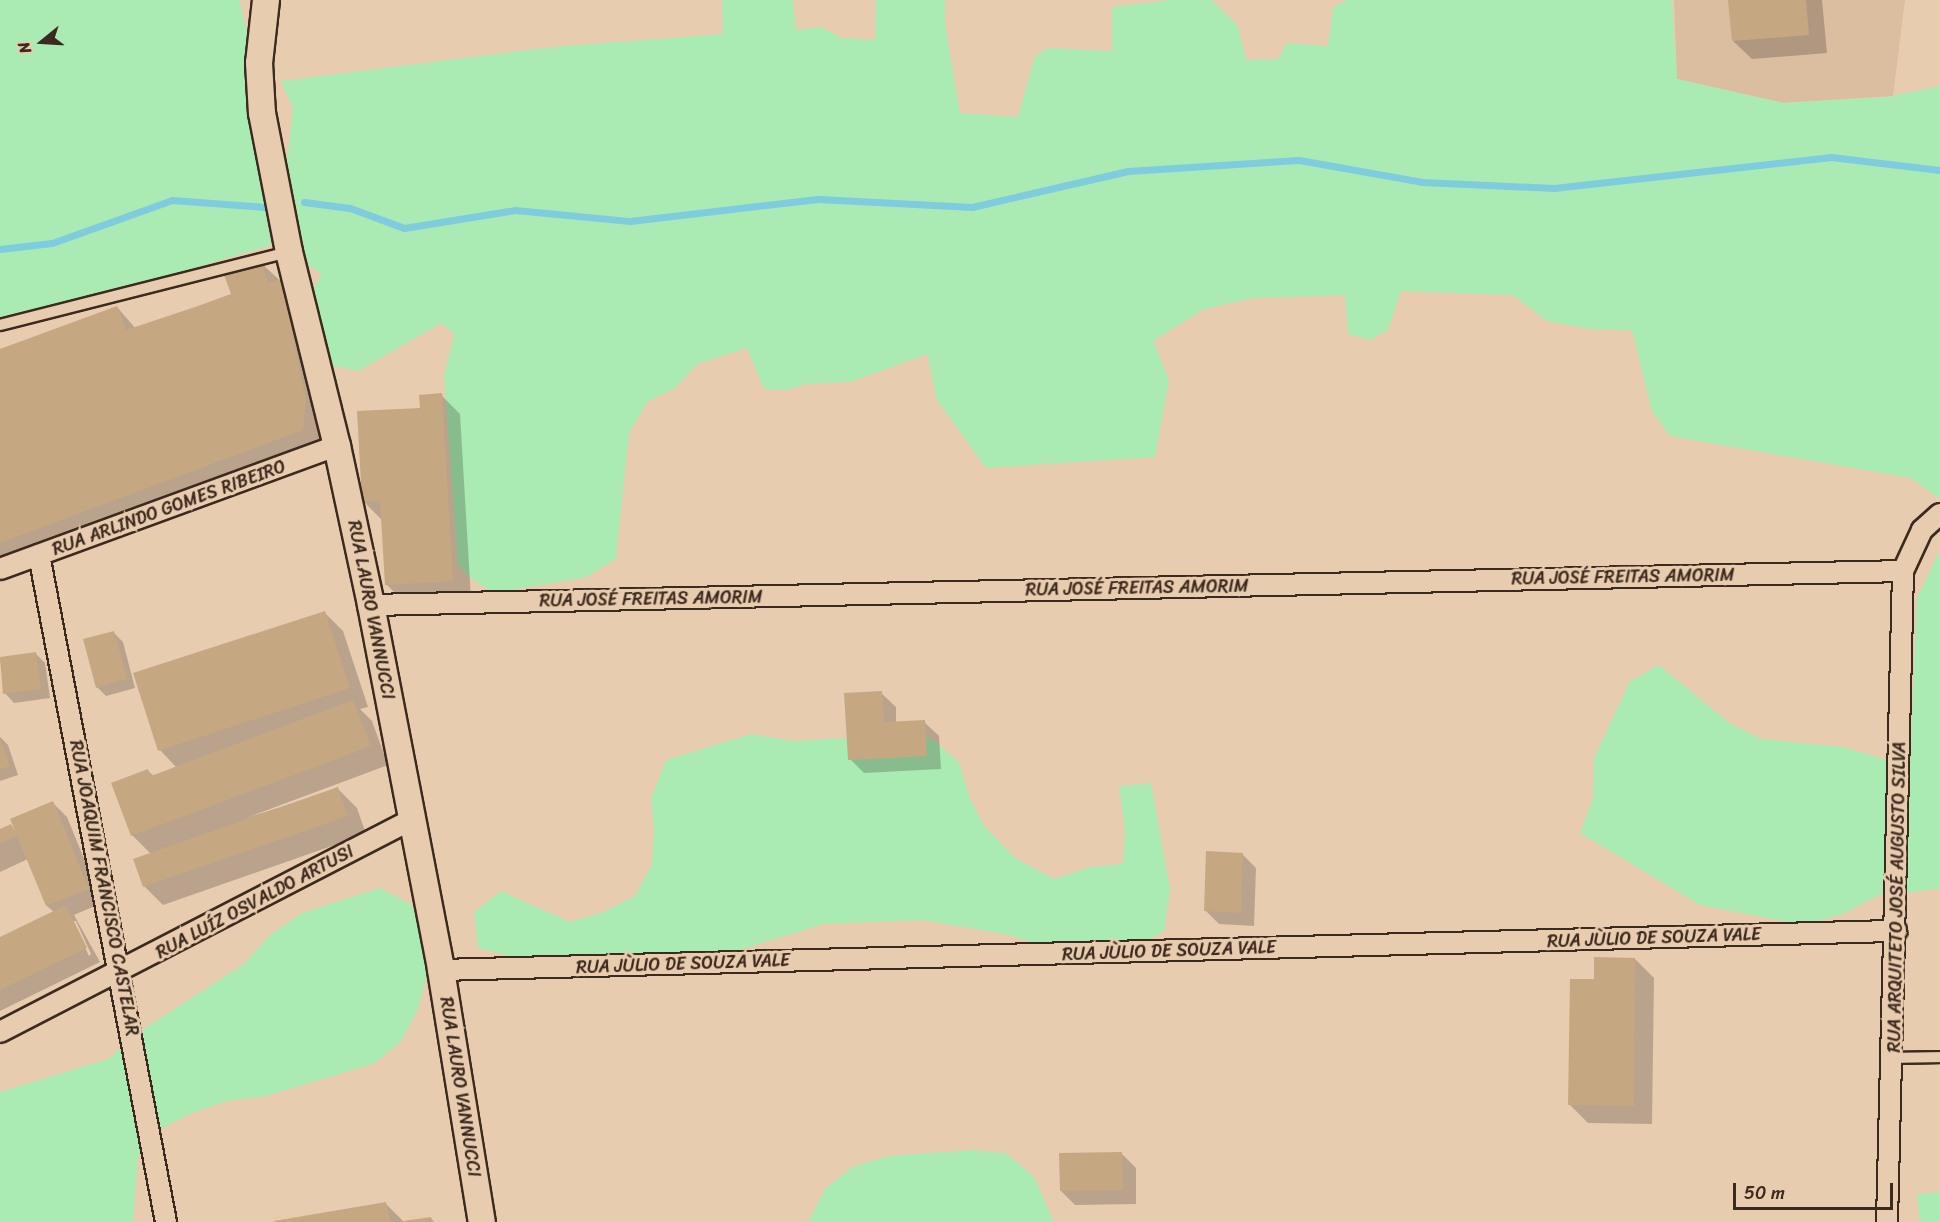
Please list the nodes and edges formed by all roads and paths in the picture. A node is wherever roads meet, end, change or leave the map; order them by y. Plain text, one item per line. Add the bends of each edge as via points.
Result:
1 (266, 0) edge
2 (289, 252) junction
3 (0, 326) edge
4 (337, 446) junction
5 (1940, 514) edge
6 (39, 555) junction
7 (0, 569) edge
8 (1903, 571) junction
9 (371, 605) junction
10 (413, 819) junction
11 (1896, 931) junction
12 (441, 970) junction
13 (121, 972) junction
14 (0, 1032) edge
15 (1940, 1057) edge
16 (1893, 1058) junction
17 (166, 1222) edge
18 (482, 1222) edge
19 (1887, 1222) edge

1 - 2 street, RUA LAURO VANNUCCI via 259,63 262,113
2 - 3 lane
2 - 4 street, RUA LAURO VANNUCCI
4 - 6 street, RUA ARLINDO GOMES RIBEIRO
4 - 9 street, RUA LAURO VANNUCCI
5 - 8 street via 1922,530
6 - 7 street, RUA ARLINDO GOMES RIBEIRO
6 - 13 street, RUA JOAQUIM FRANCISCO CASTELAR
8 - 9 street, RUA JOSÉ FREITAS AMORIM
8 - 11 street, RUA ARQUITETO JOSÉ AUGUSTO SILVA
9 - 10 street, RUA LAURO VANNUCCI
10 - 12 street, RUA LAURO VANNUCCI
10 - 13 street, RUA LUÍZ OSVALDO ARTUSI
11 - 12 street, RUA JÙLIO DE SOUZA VALE
11 - 16 street, RUA ARQUITETO JOSÉ AUGUSTO SILVA
12 - 18 street, RUA LAURO VANNUCCI
13 - 14 street, RUA LUÍZ OSVALDO ARTUSI
13 - 17 street, RUA JOAQUIM FRANCISCO CASTELAR
15 - 16 lane
16 - 19 street, RUA ARQUITETO JOSÉ AUGUSTO SILVA

